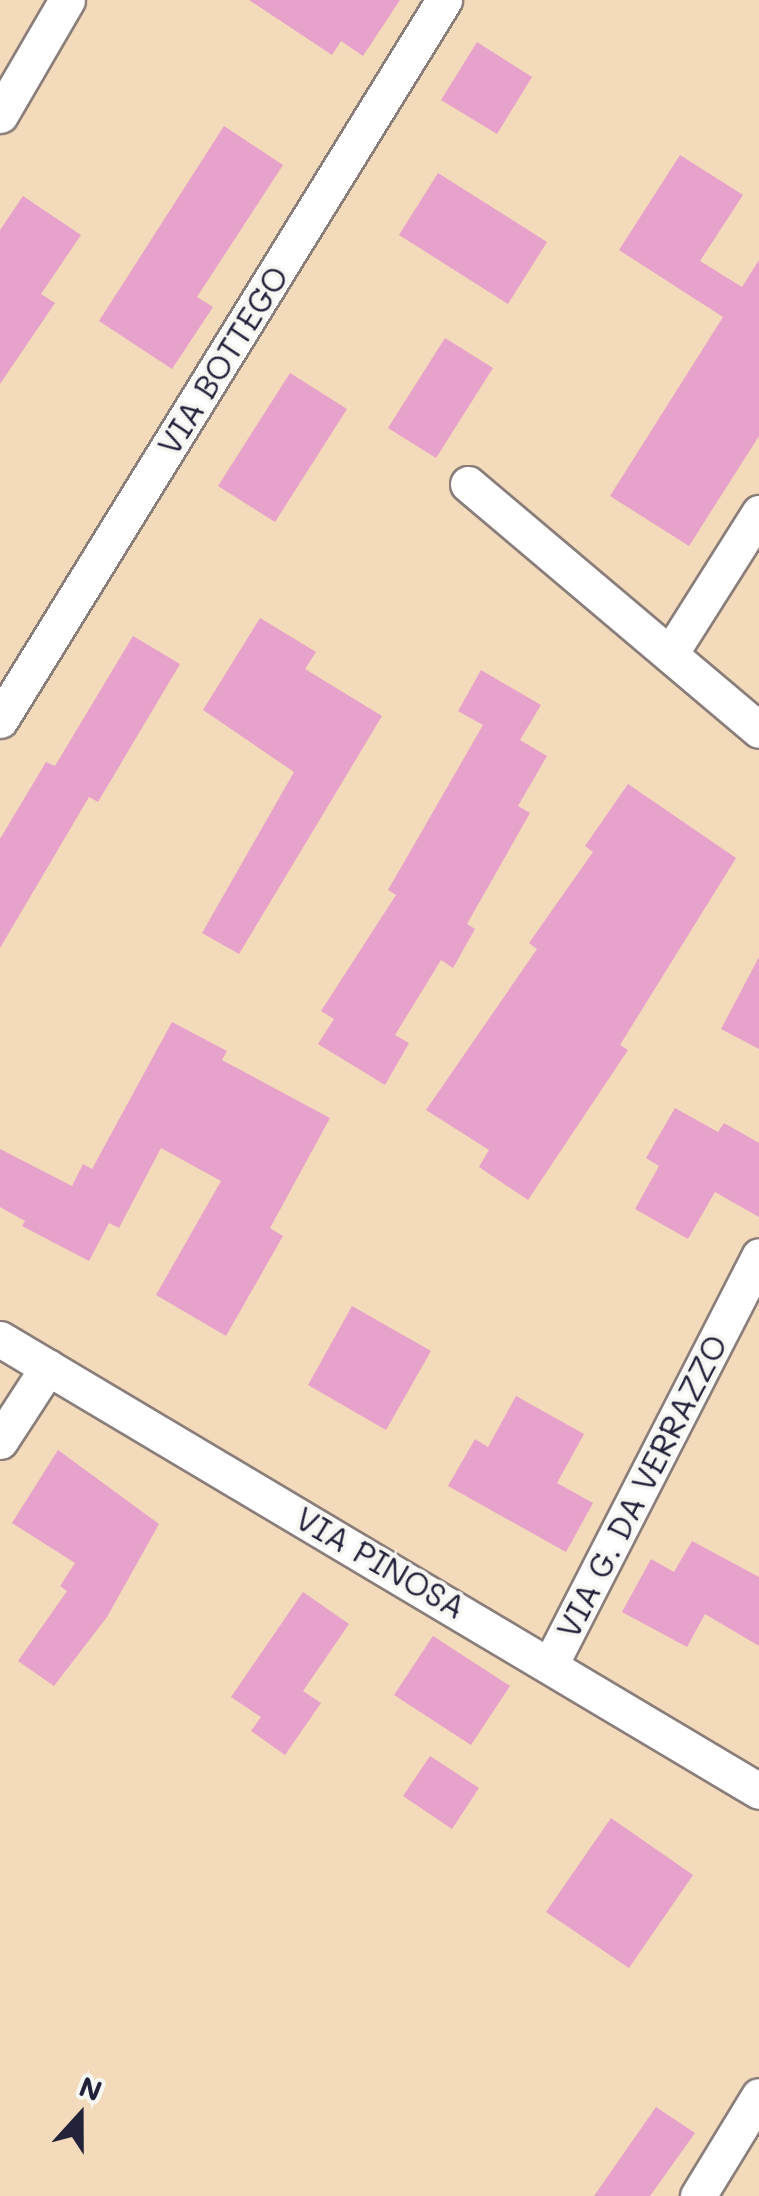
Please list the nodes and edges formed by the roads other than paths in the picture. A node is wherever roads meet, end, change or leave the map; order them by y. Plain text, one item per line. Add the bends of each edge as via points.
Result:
1 (67, 0) edge
2 (444, 0) edge
3 (0, 115) edge
4 (468, 484) dead end
5 (759, 513) edge
6 (670, 654) junction
7 (0, 720) edge
8 (759, 730) edge
9 (759, 1256) edge
10 (0, 1339) edge
11 (48, 1367) junction
12 (0, 1441) edge
13 (550, 1662) junction
14 (759, 1791) edge
15 (759, 2096) edge
16 (698, 2196) edge

1 - 3 street
2 - 7 street, VIA BOTTEGO
4 - 6 street
5 - 6 street
6 - 8 street
9 - 13 street, VIA G. DA VERRAZZO
10 - 11 street, VIA PINOSA
11 - 12 street
11 - 13 street, VIA PINOSA
13 - 14 street, VIA PINOSA
15 - 16 street

